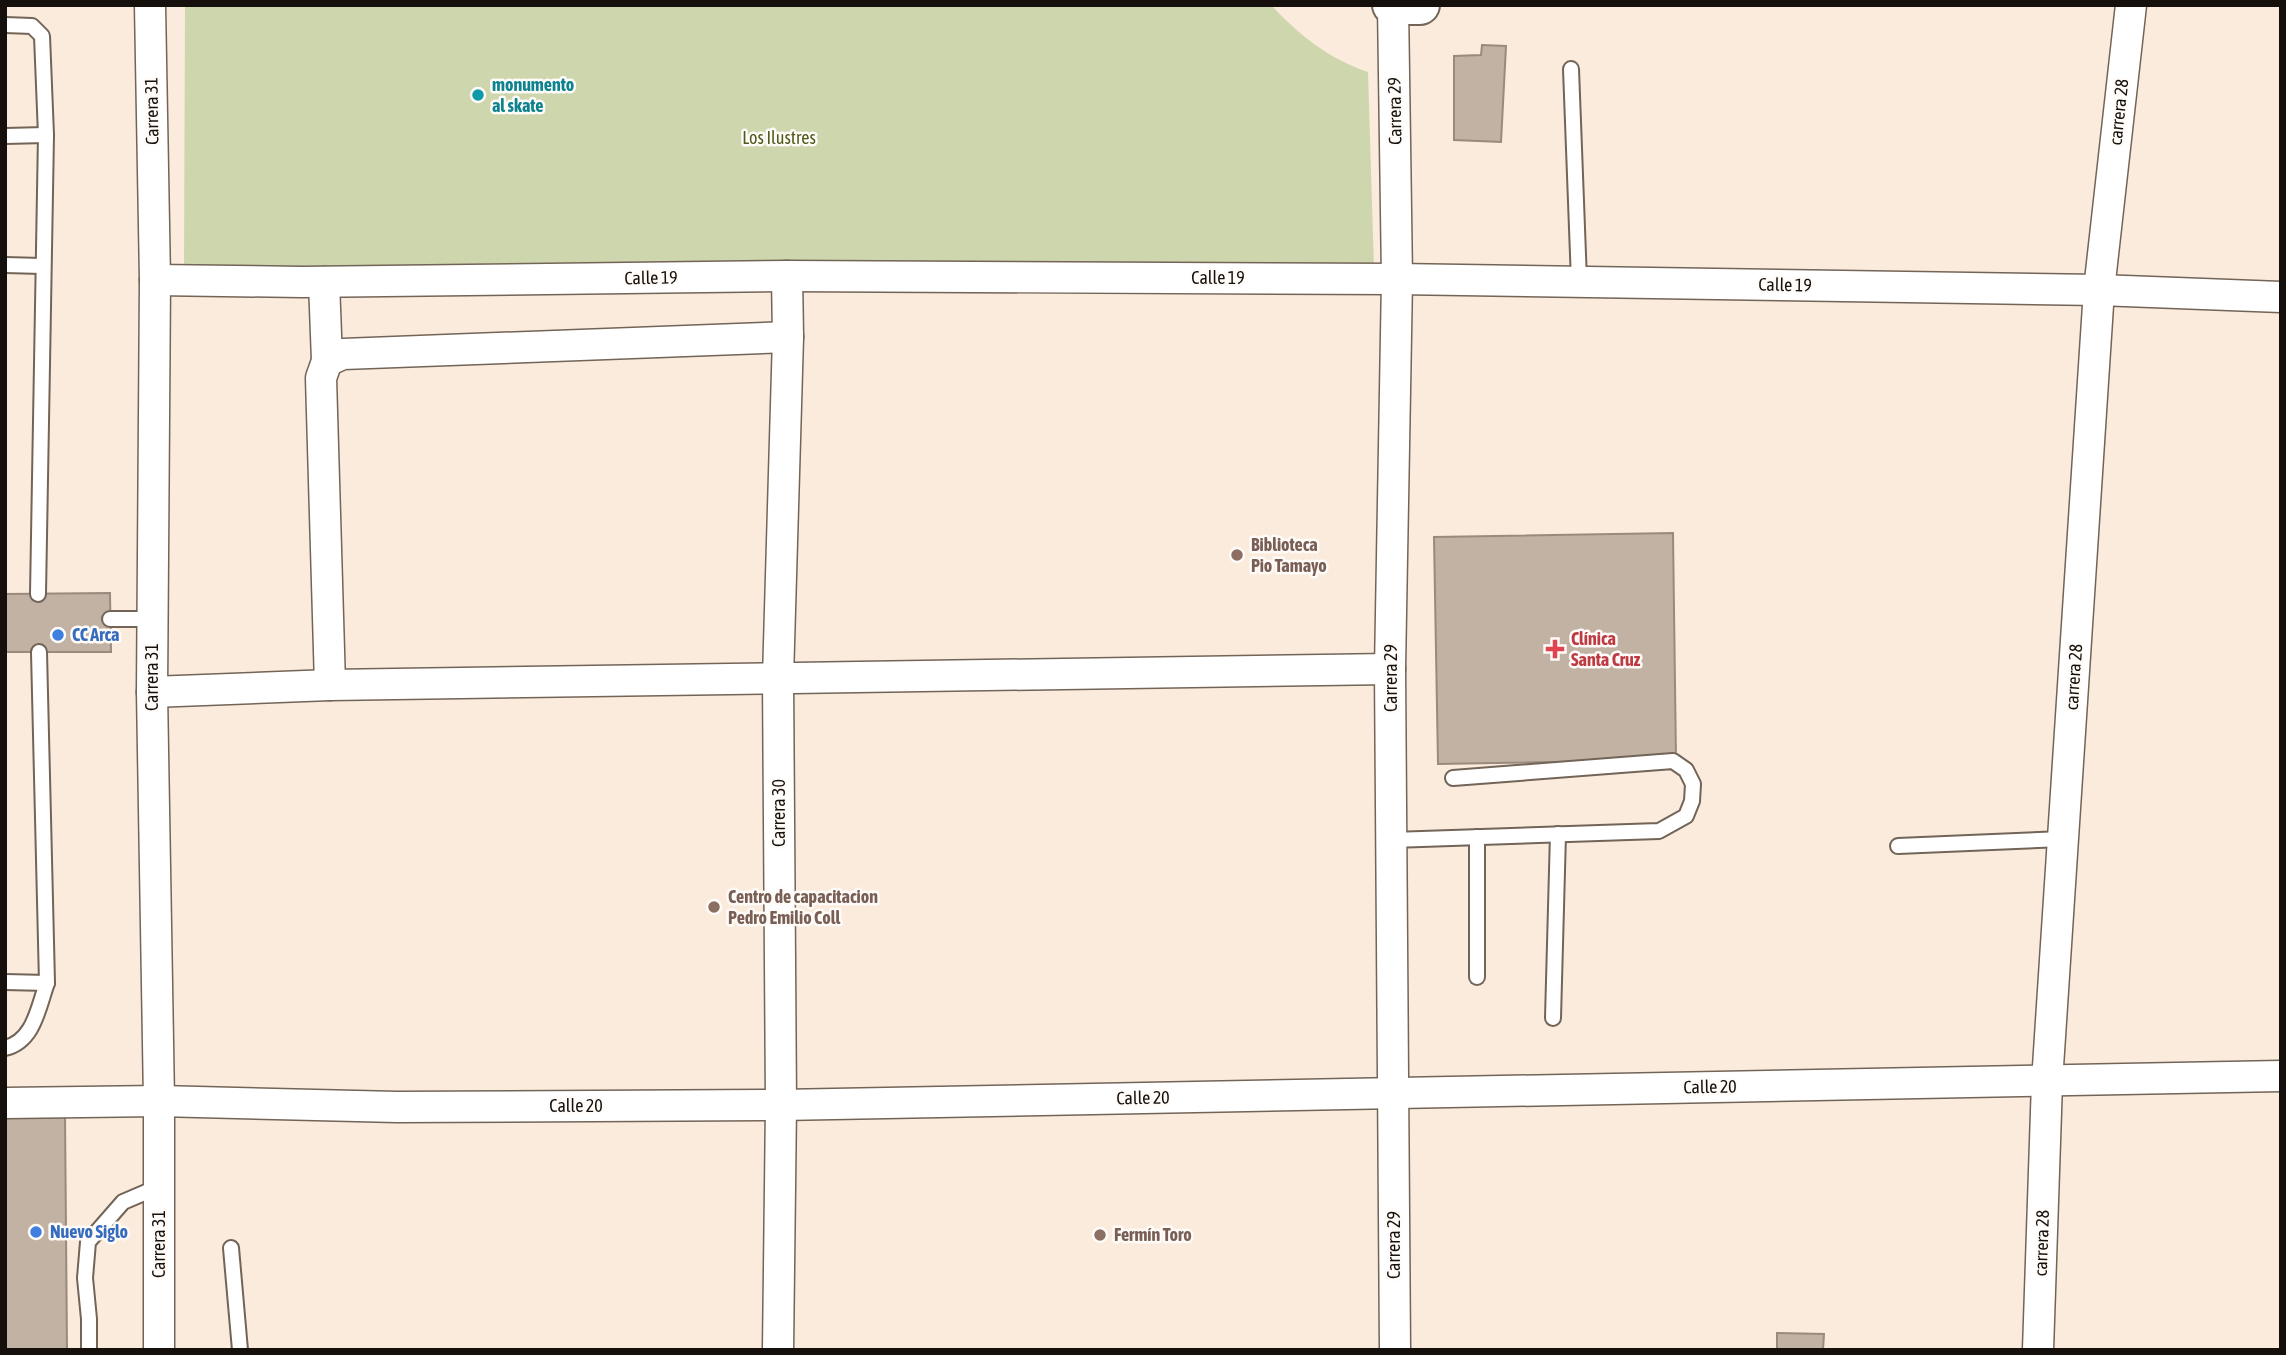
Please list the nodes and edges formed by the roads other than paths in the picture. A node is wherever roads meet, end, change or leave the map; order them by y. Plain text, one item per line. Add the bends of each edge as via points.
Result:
1 (150, 5) edge
2 (1393, 5) edge
3 (1420, 5) edge
4 (2131, 5) edge
5 (5, 25) edge
6 (1571, 69) dead end
7 (46, 135) junction
8 (5, 136) edge
9 (5, 265) edge
10 (43, 266) junction
11 (786, 276) junction
12 (1397, 279) junction
13 (155, 280) junction
14 (1579, 281) junction
15 (324, 282) junction
16 (2099, 290) junction
17 (2281, 297) edge
18 (788, 337) junction
19 (327, 361) junction
20 (38, 594) dead end
21 (110, 619) dead end
22 (152, 619) junction
23 (39, 652) dead end
24 (1390, 669) junction
25 (778, 678) junction
26 (330, 685) junction
27 (152, 692) junction
28 (1452, 778) dead end
29 (1558, 834) junction
30 (1477, 837) junction
31 (1392, 839) junction
32 (2063, 839) junction
33 (1898, 846) dead end
34 (1477, 977) dead end
35 (5, 982) edge
36 (47, 983) junction
37 (1553, 1018) dead end
38 (5, 1048) edge
39 (2281, 1076) edge
40 (2047, 1082) junction
41 (1393, 1093) junction
42 (159, 1101) junction
43 (5, 1103) edge
44 (781, 1105) junction
45 (158, 1187) junction
46 (231, 1248) dead end
47 (89, 1350) edge
48 (159, 1350) edge
49 (240, 1350) edge
50 (778, 1350) edge
51 (1395, 1350) edge
52 (2038, 1350) edge

1 - 13 street, Carrera 31
2 - 3 main road
2 - 12 street, Carrera 29
4 - 16 street, carrera 28
5 - 7 lane via 32,26 42,36
6 - 14 lane
7 - 8 lane
7 - 10 lane
9 - 10 lane
10 - 20 lane
11 - 12 street, Calle 19
11 - 15 street, Calle 19
11 - 18 street, Carrera 30
12 - 14 street, Calle 19
12 - 24 street, Carrera 29
13 - 15 street, Calle 19
13 - 22 street, Carrera 31
14 - 16 street, Calle 19
15 - 19 street
16 - 17 street, Calle 19
16 - 32 street, carrera 28
18 - 19 street via 343,354
18 - 25 street, Carrera 30
19 - 26 street via 321,378
21 - 22 lane
22 - 27 street, Carrera 31
23 - 36 lane
24 - 25 street
24 - 31 street, Carrera 29
25 - 26 street
25 - 44 street, Carrera 30
26 - 27 street
27 - 42 street, Carrera 31
28 - 29 lane via 1673,761 1686,770 1693,784 1686,816 1659,831
29 - 30 lane
29 - 37 lane
30 - 31 lane
30 - 34 lane
31 - 41 street, Carrera 29
32 - 33 lane
32 - 40 street, carrera 28
35 - 36 lane
36 - 38 lane via 30,1032 17,1045
39 - 40 street, Calle 20
40 - 41 street, Calle 20
40 - 52 street, carrera 28
41 - 44 street, Calle 20
41 - 51 street, Carrera 29
42 - 43 street, Calle 20
42 - 44 street, Calle 20 via 397,1107
42 - 45 street, Carrera 31
44 - 50 street, Carrera 30
45 - 47 lane via 122,1202 88,1242
45 - 48 street, Carrera 31
46 - 49 lane

